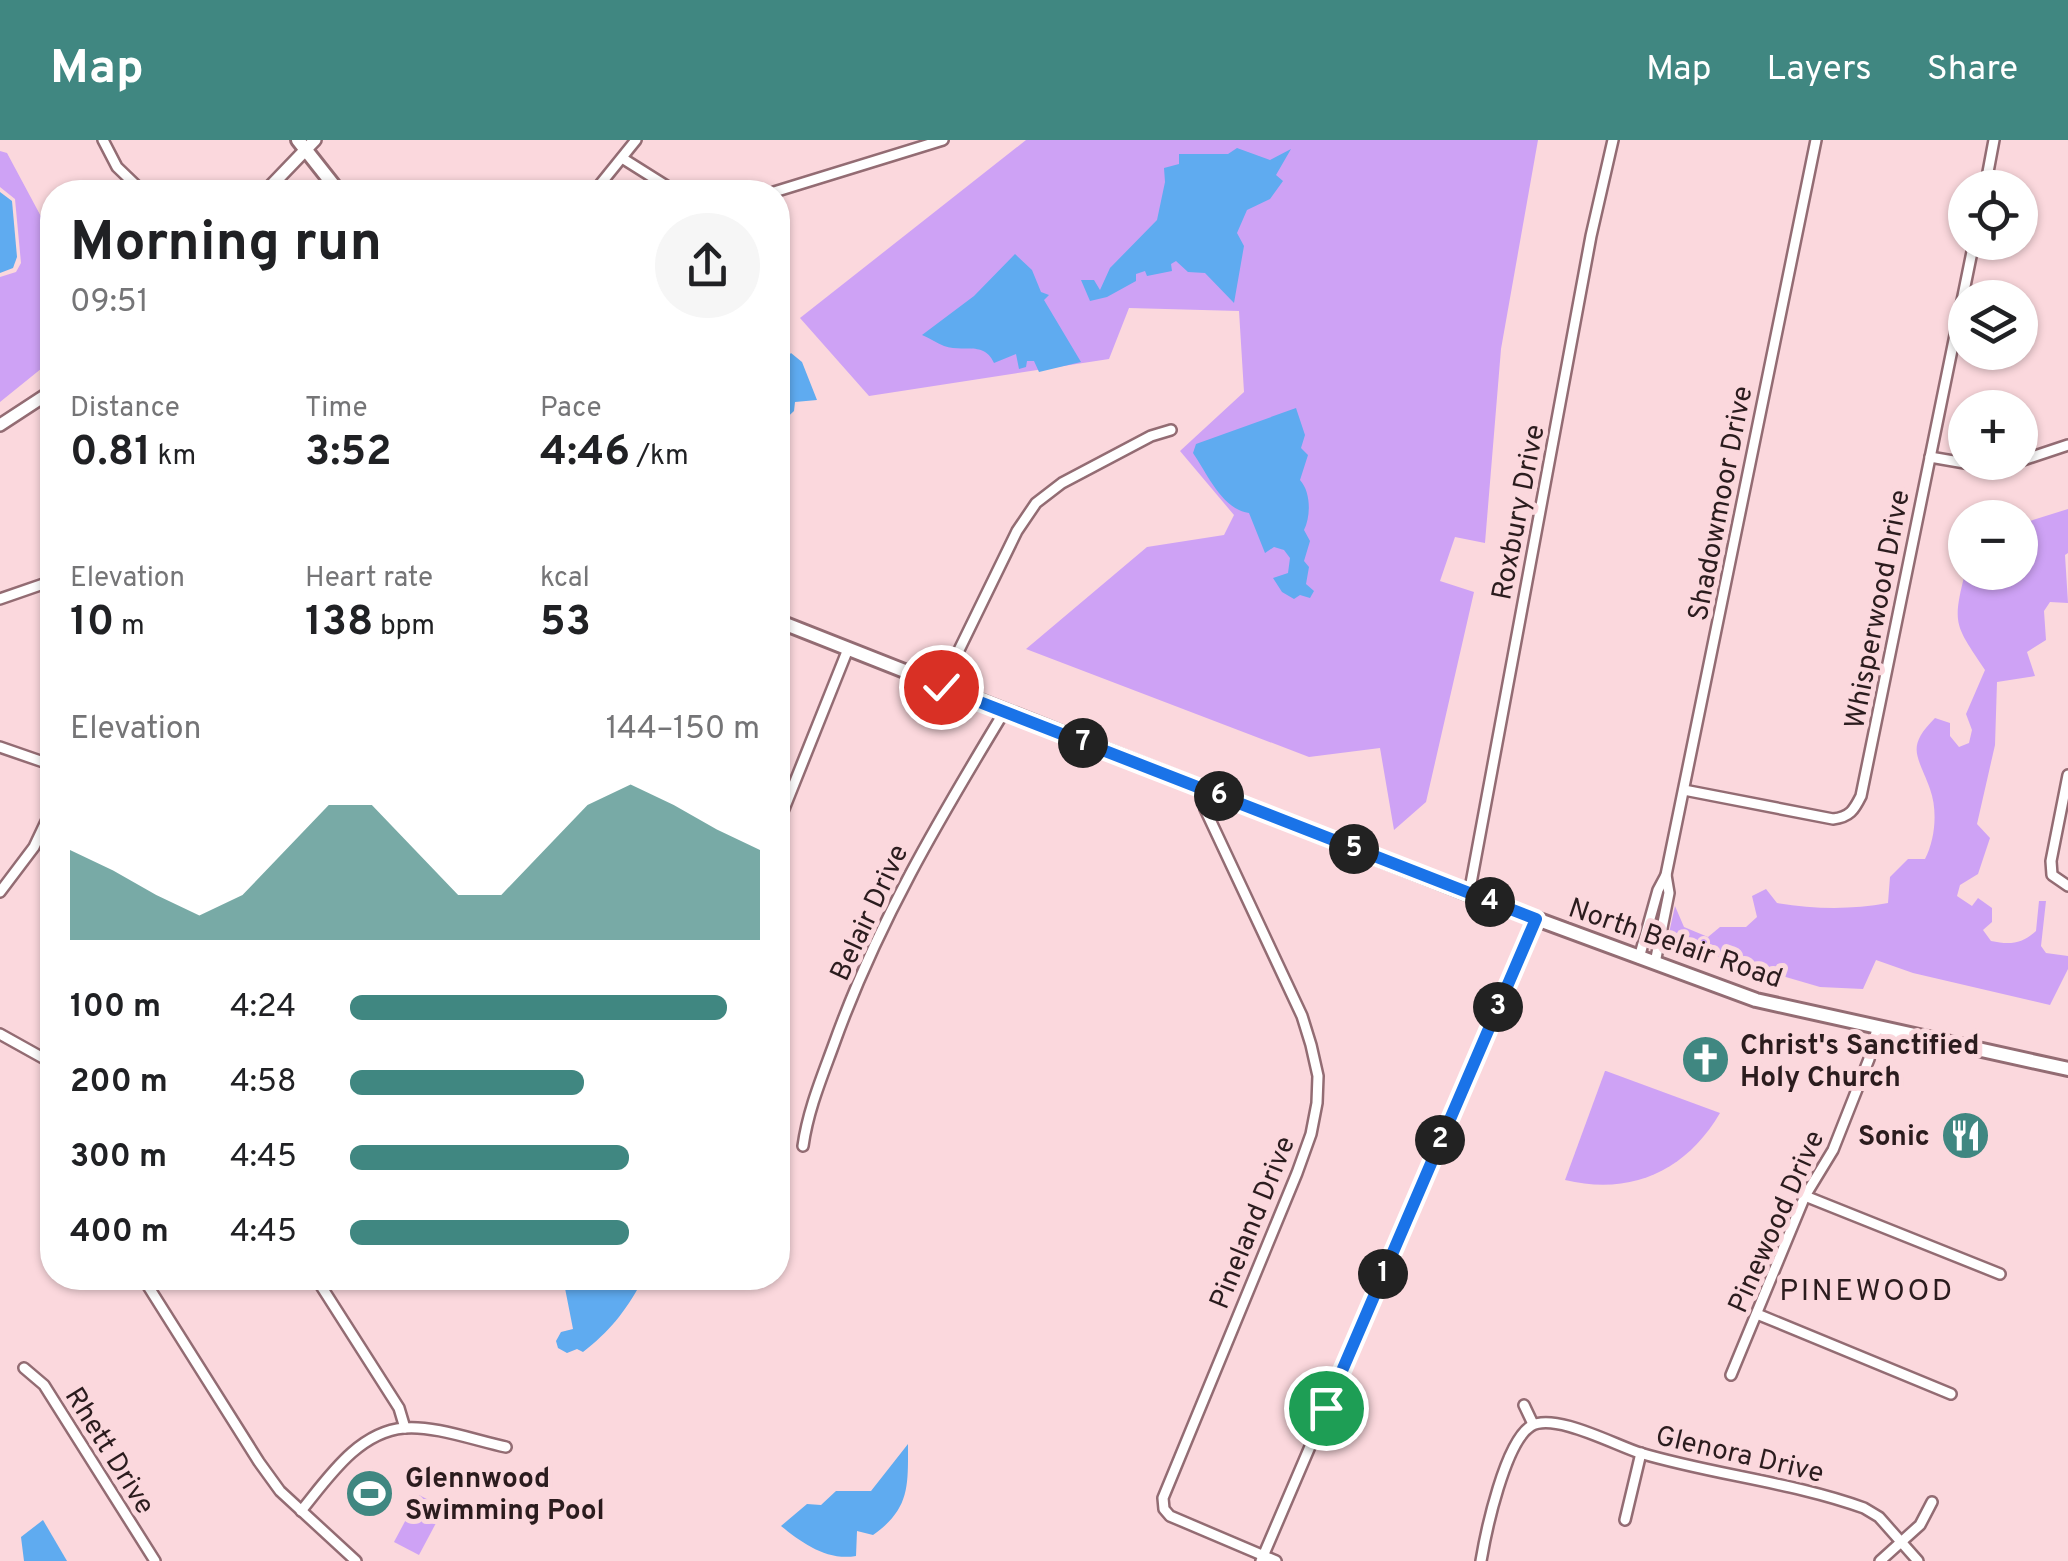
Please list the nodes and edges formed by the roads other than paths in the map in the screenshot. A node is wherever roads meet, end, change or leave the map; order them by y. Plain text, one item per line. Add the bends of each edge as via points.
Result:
1 (103, 140) edge
2 (636, 140) edge
3 (942, 140) edge
4 (1613, 140) edge
5 (1816, 140) edge
6 (1994, 140) edge
7 (307, 143) edge
8 (622, 158) junction
9 (1988, 170) edge
10 (131, 180) edge
11 (275, 180) edge
12 (332, 180) edge
13 (604, 180) edge
14 (657, 180) edge
15 (790, 187) edge
16 (1970, 260) edge
17 (40, 398) edge
18 (0, 425) edge
19 (1171, 430) dead end
20 (2068, 445) edge
21 (2038, 455) edge
22 (1930, 456) junction
23 (1948, 459) edge
24 (40, 585) edge
25 (0, 599) edge
26 (790, 626) edge
27 (848, 650) junction
28 (941, 687) junction
29 (1004, 712) junction
30 (0, 747) edge
31 (40, 761) edge
32 (2068, 775) edge
33 (1684, 790) junction
34 (790, 794) edge
35 (1211, 794) junction
36 (40, 834) edge
37 (1666, 875) junction
38 (2068, 886) edge
39 (0, 892) edge
40 (1469, 894) junction
41 (1651, 915) junction
42 (1536, 919) junction
43 (1664, 919) junction
44 (1638, 958) junction
45 (1655, 964) junction
46 (1877, 1029) junction
47 (0, 1034) edge
48 (40, 1056) edge
49 (2068, 1069) edge
50 (803, 1146) dead end
51 (1806, 1196) junction
52 (2000, 1274) dead end
53 (151, 1290) edge
54 (324, 1290) edge
55 (1757, 1314) junction
56 (24, 1368) dead end
57 (1731, 1375) dead end
58 (1951, 1394) dead end
59 (1524, 1405) dead end
60 (1533, 1424) junction
61 (405, 1428) junction
62 (506, 1447) dead end
63 (1641, 1453) junction
64 (1932, 1502) dead end
65 (301, 1511) junction
66 (1624, 1520) dead end
67 (1901, 1542) junction
68 (1262, 1558) edge
69 (155, 1561) edge
70 (356, 1561) edge
71 (1276, 1561) edge
72 (1481, 1561) edge
73 (1880, 1561) edge
74 (1918, 1561) edge

1 - 10 street
2 - 8 street
3 - 15 street
4 - 40 street, Roxbury Drive
5 - 33 street, Shadowmoor Drive
6 - 9 street
7 - 11 street
7 - 12 main road
8 - 13 street
8 - 14 street
16 - 22 street, Whisperwood Drive
17 - 18 street
19 - 28 street via 1062,483 1036,503
20 - 21 street
22 - 23 street
22 - 33 street, Whisperwood Drive via 1855,809 1834,819
24 - 25 street
26 - 27 main road, North Belair Road
27 - 28 main road, North Belair Road
27 - 34 street
28 - 29 main road, North Belair Road
29 - 35 main road, North Belair Road
29 - 50 street, Belair Drive via 888,913 836,1039
30 - 31 street
32 - 38 street via 2051,861 2052,875
33 - 37 street, Shadowmoor Drive
35 - 40 main road, North Belair Road
35 - 68 street, Pineland Drive via 1205,809 1302,1016 1318,1076 1298,1173 1163,1498 1170,1516
36 - 39 street
37 - 41 street, Shadowmoor Drive
37 - 43 street, Shadowmoor Drive
40 - 42 main road, North Belair Road
41 - 43 street
41 - 44 street, Shadowmoor Drive
42 - 44 main road, North Belair Road
42 - 68 street
43 - 45 street, Shadowmoor Drive
44 - 45 main road, North Belair Road
45 - 46 main road, North Belair Road via 1756,1000
46 - 49 main road, North Belair Road
46 - 51 street, Pinewood Drive via 1832,1150
47 - 48 street
51 - 52 street
51 - 55 street, Pinewood Drive
53 - 65 street via 259,1462
54 - 61 street
55 - 57 street, Pinewood Drive
55 - 58 street
56 - 69 street, Rhett Drive via 44,1385
59 - 60 street
60 - 63 street, Glenora Drive via 1552,1421
60 - 72 street via 1505,1472
61 - 62 street
61 - 65 street via 356,1449
63 - 66 street
63 - 67 street, Glenora Drive via 1847,1502 1878,1517
64 - 67 street
65 - 70 street
67 - 73 street
67 - 74 street, Glenora Drive
68 - 71 street, Pineland Drive

